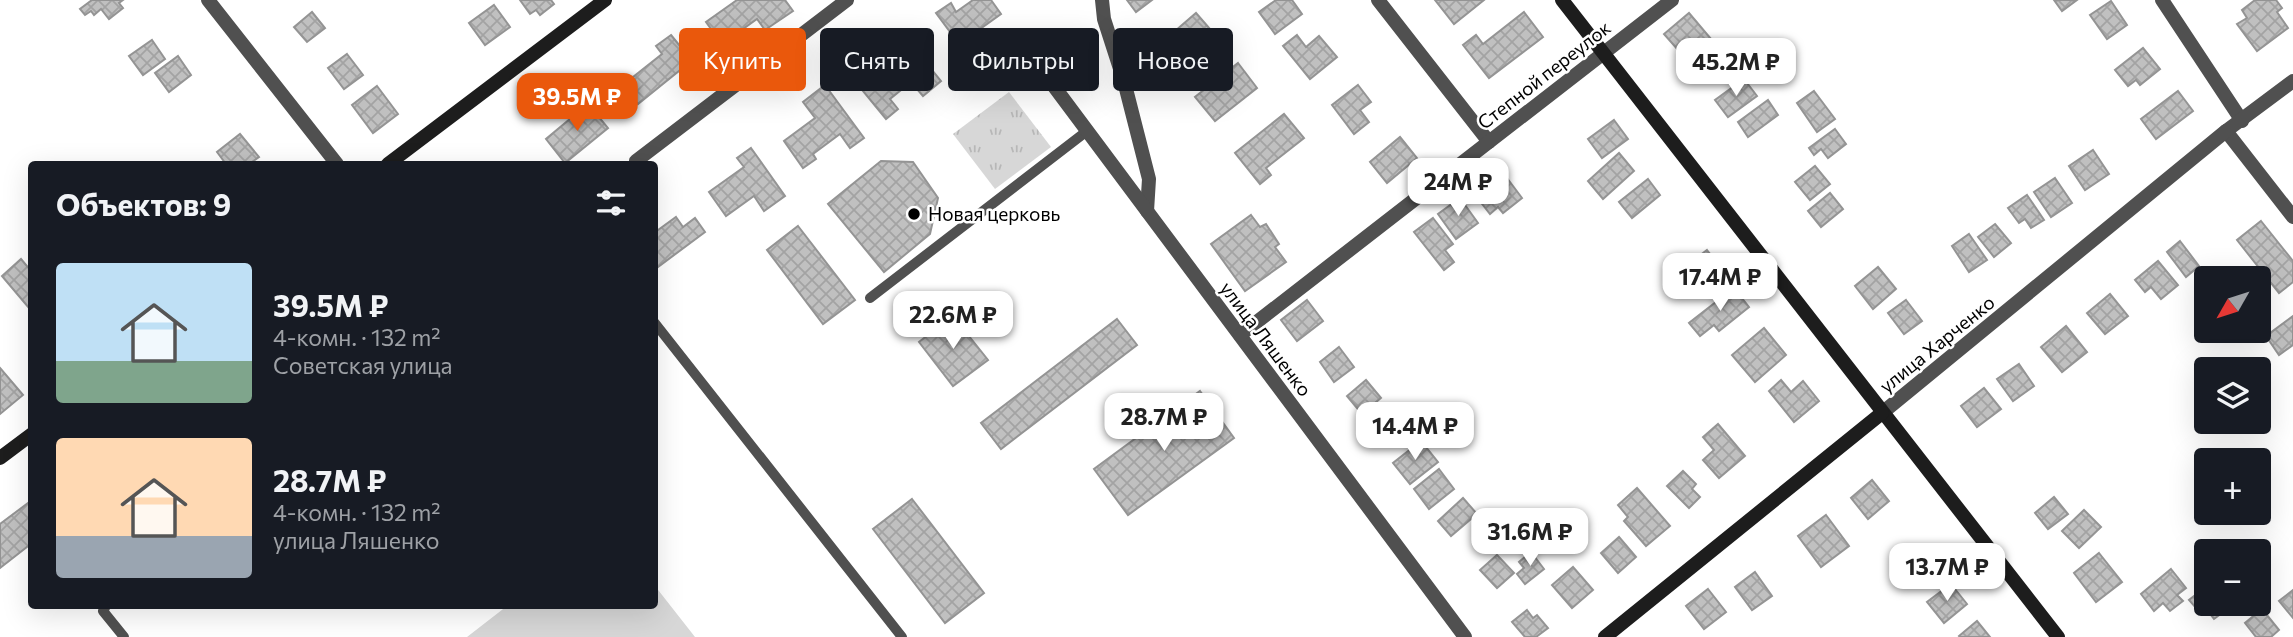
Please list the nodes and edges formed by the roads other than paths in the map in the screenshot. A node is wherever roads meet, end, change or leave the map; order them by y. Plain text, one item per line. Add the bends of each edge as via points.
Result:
1 (208, 0) edge
2 (605, 0) edge
3 (847, 0) edge
4 (1102, 0) edge
5 (1378, 0) edge
6 (1562, 0) edge
7 (1672, 0) edge
8 (2162, 0) edge
9 (1603, 54) junction
10 (2293, 81) edge
11 (1057, 91) edge
12 (2242, 121) junction
13 (1087, 131) junction
14 (2226, 131) junction
15 (1489, 142) junction
16 (335, 161) edge
17 (392, 161) edge
18 (636, 161) dead end
19 (1147, 211) junction
20 (2293, 217) edge
21 (870, 298) dead end
22 (658, 326) edge
23 (1240, 335) junction
24 (1882, 413) junction
25 (28, 437) edge
26 (0, 458) edge
27 (104, 609) edge
28 (124, 637) edge
29 (902, 637) edge
30 (1465, 637) edge
31 (1605, 637) edge
32 (2058, 637) edge

1 - 16 street
2 - 17 street
3 - 18 street
4 - 19 street via 1149,179
5 - 15 street
6 - 9 street
7 - 9 street, Степной переулок
8 - 12 street
9 - 15 street, Степной переулок
9 - 24 street
10 - 12 street, улица Харченко
11 - 13 street, улица Ляшенко
12 - 14 street, улица Харченко
13 - 19 street, улица Ляшенко
13 - 21 lane
14 - 20 street
14 - 24 street, улица Харченко
15 - 23 street, Степной переулок
19 - 23 street, улица Ляшенко
22 - 29 lane
23 - 30 street, улица Ляшенко
24 - 31 street, улица Харченко
24 - 32 street
25 - 26 street
27 - 28 lane

